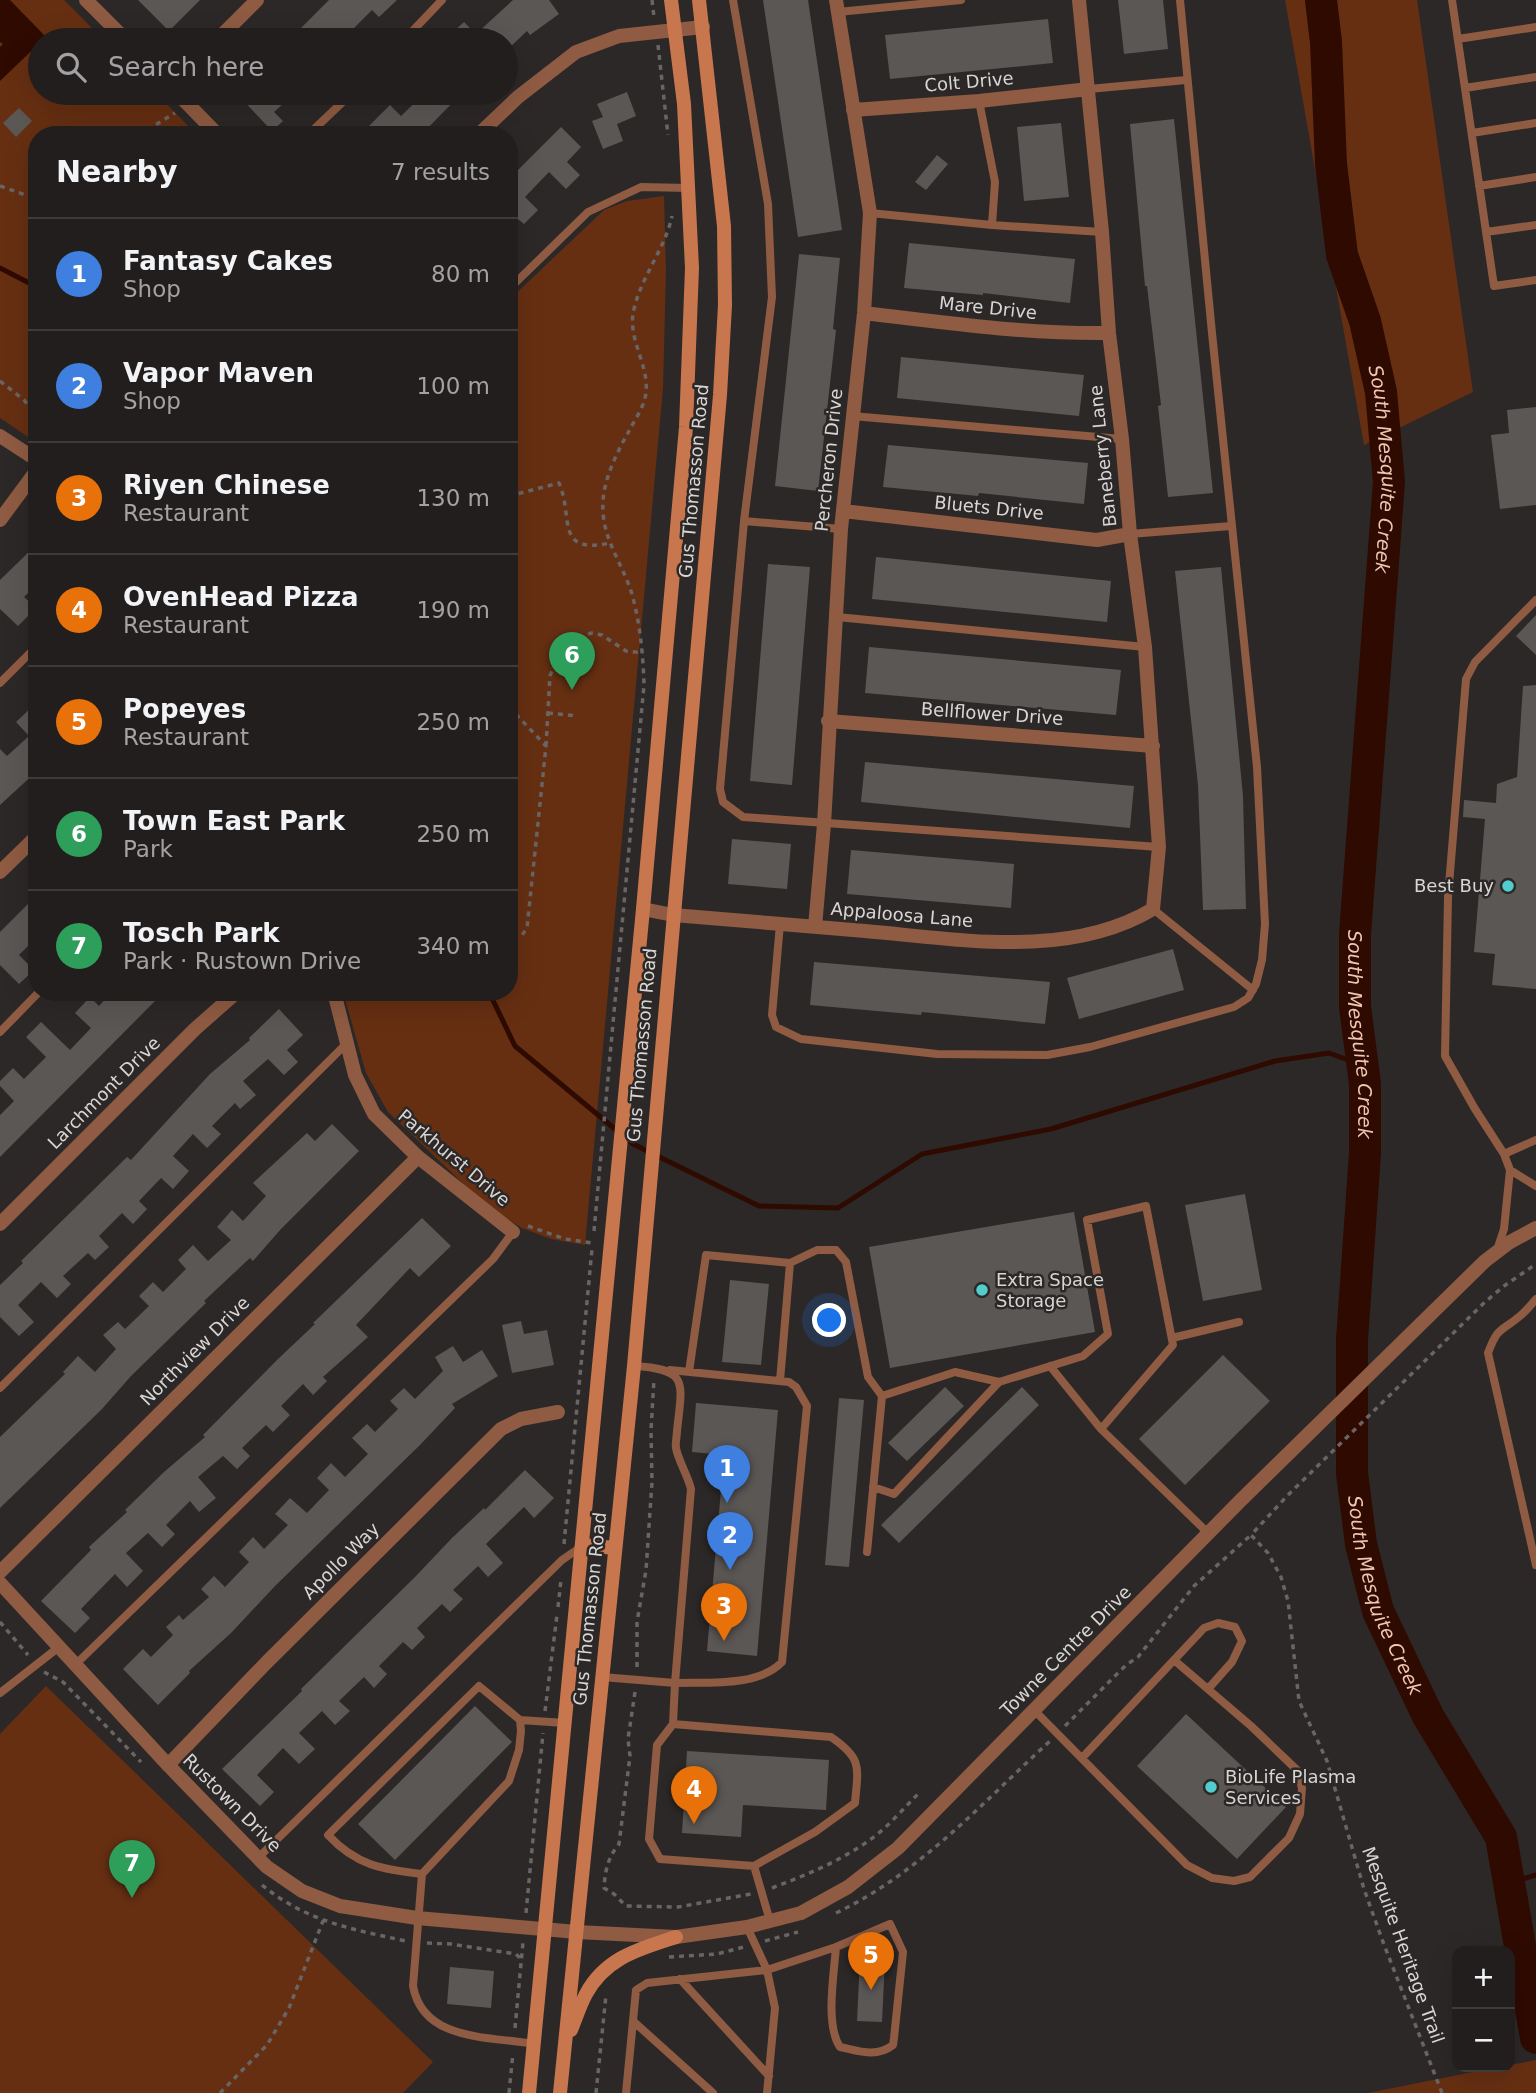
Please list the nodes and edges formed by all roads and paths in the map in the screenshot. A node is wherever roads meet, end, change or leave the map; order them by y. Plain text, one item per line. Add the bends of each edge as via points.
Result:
1 (86, 0) edge
2 (257, 0) edge
3 (442, 0) edge
4 (652, 0) edge
5 (671, 0) edge
6 (699, 0) edge
7 (733, 0) edge
8 (961, 0) edge
9 (1079, 0) edge
10 (1180, 0) edge
11 (1452, 0) edge
12 (837, 6) edge
13 (703, 27) junction
14 (1536, 27) edge
15 (113, 28) edge
16 (229, 28) edge
17 (415, 28) edge
18 (675, 30) junction
19 (657, 33) junction
20 (1458, 39) junction
21 (1536, 77) edge
22 (1186, 80) junction
23 (1465, 88) junction
24 (1089, 89) junction
25 (518, 97) edge
26 (979, 101) junction
27 (189, 105) joint
28 (339, 105) edge
29 (510, 105) edge
30 (853, 110) junction
31 (1536, 123) edge
32 (154, 126) edge
33 (209, 126) edge
34 (317, 126) edge
35 (487, 126) edge
36 (1472, 133) junction
37 (668, 135) dead end
38 (1536, 177) edge
39 (0, 186) edge
40 (1479, 186) junction
41 (673, 187) junction
42 (689, 188) junction
43 (28, 196) edge
44 (870, 213) junction
45 (992, 225) junction
46 (1536, 225) edge
47 (1102, 232) junction
48 (1486, 232) junction
49 (518, 280) edge
50 (1536, 280) edge
51 (864, 313) junction
52 (1109, 333) junction
53 (0, 381) edge
54 (28, 405) edge
55 (852, 416) junction
56 (0, 436) edge
57 (1122, 439) junction
58 (28, 454) edge
59 (28, 482) edge
60 (518, 494) edge
61 (843, 511) junction
62 (0, 520) edge
63 (744, 521) junction
64 (1231, 526) junction
65 (841, 529) junction
66 (1130, 534) junction
67 (610, 543) junction
68 (1536, 600) edge
69 (837, 617) junction
70 (1146, 647) junction
71 (643, 653) junction
72 (28, 655) edge
73 (0, 683) edge
74 (548, 713) junction
75 (518, 716) edge
76 (577, 716) dead end
77 (828, 721) junction
78 (546, 746) junction
79 (1153, 746) junction
80 (824, 824) junction
81 (28, 845) edge
82 (1159, 847) junction
83 (0, 872) edge
84 (643, 909) junction
85 (1153, 909) junction
86 (673, 915) junction
87 (780, 924) junction
88 (815, 927) junction
89 (518, 937) edge
90 (1253, 990) junction
91 (31, 1001) edge
92 (227, 1001) edge
93 (336, 1001) edge
94 (0, 1032) edge
95 (347, 1043) junction
96 (1536, 1140) edge
97 (1504, 1154) junction
98 (418, 1157) junction
99 (1510, 1170) junction
100 (1536, 1186) edge
101 (0, 1224) edge
102 (518, 1227) junction
103 (1536, 1228) edge
104 (593, 1243) junction
105 (1491, 1257) junction
106 (790, 1263) junction
107 (1536, 1264) edge
108 (1536, 1300) edge
109 (1239, 1322) dead end
110 (1172, 1338) junction
111 (634, 1366) junction
112 (1050, 1366) junction
113 (655, 1367) junction
114 (670, 1370) junction
115 (689, 1372) junction
116 (780, 1381) junction
117 (999, 1381) junction
118 (0, 1388) edge
119 (882, 1395) junction
120 (558, 1412) dead end
121 (1101, 1429) junction
122 (873, 1487) junction
123 (1208, 1533) junction
124 (582, 1545) junction
125 (615, 1548) junction
126 (867, 1552) dead end
127 (562, 1560) junction
128 (1536, 1565) edge
129 (0, 1573) edge
130 (0, 1583) edge
131 (58, 1647) junction
132 (1174, 1660) junction
133 (75, 1665) junction
134 (602, 1677) junction
135 (636, 1681) junction
136 (675, 1683) junction
137 (1208, 1689) junction
138 (0, 1693) edge
139 (1034, 1710) junction
140 (520, 1720) junction
141 (544, 1722) junction
142 (565, 1723) junction
143 (673, 1724) junction
144 (1082, 1758) junction
145 (168, 1765) junction
146 (258, 1858) junction
147 (754, 1866) junction
148 (422, 1874) junction
149 (529, 1879) dead end
150 (604, 1888) dead end
151 (417, 1918) junction
152 (323, 1921) dead end
153 (770, 1921) junction
154 (747, 1927) junction
155 (546, 1929) junction
156 (577, 1932) junction
157 (676, 1937) junction
158 (836, 1947) junction
159 (521, 1959) dead end
160 (767, 1970) junction
161 (680, 1979) junction
162 (633, 2021) junction
163 (514, 2040) junction
164 (534, 2044) junction
165 (564, 2047) junction
166 (769, 2076) junction
167 (220, 2093) edge
168 (509, 2093) edge
169 (529, 2093) edge
170 (559, 2093) edge
171 (626, 2093) edge
172 (713, 2093) edge
173 (767, 2093) edge
174 (1443, 2093) edge

1 - 15 street
2 - 16 street
3 - 17 lane
4 - 19 path
5 - 18 main road, Gus Thomasson Road
6 - 13 main road, Gus Thomasson Road
7 - 63 lane via 768,204 772,263 772,298
8 - 12 lane
9 - 24 street, Baneberry Lane
10 - 22 lane
11 - 20 lane
12 - 30 street, Percheron Drive
13 - 18 street
13 - 86 main road, Gus Thomasson Road via 724,226 725,305 706,580
14 - 20 lane
18 - 19 street
18 - 42 main road, Gus Thomasson Road
19 - 25 street via 619,36 576,52
19 - 37 path
20 - 23 lane
21 - 23 lane
22 - 24 lane
22 - 64 lane
23 - 36 lane
24 - 26 street, Colt Drive
24 - 47 street, Baneberry Lane
26 - 30 street, Colt Drive
26 - 45 lane via 995,182
27 - 32 path
27 - 33 street
28 - 34 lane
29 - 35 street
30 - 44 street, Percheron Drive
31 - 36 lane
36 - 40 lane
38 - 40 lane
39 - 43 path
40 - 48 lane
41 - 42 lane
41 - 49 lane via 641,187 588,212
41 - 67 path via 672,218 633,316 646,392 607,481 603,510
42 - 84 main road, Gus Thomasson Road via 692,268 686,427
44 - 45 lane
44 - 51 street, Percheron Drive
45 - 47 lane
46 - 48 lane
47 - 52 street, Baneberry Lane
48 - 50 lane via 1494,286
51 - 52 street, Mare Drive via 997,330
51 - 55 street, Percheron Drive
52 - 57 street, Baneberry Lane
53 - 54 path
55 - 57 lane
55 - 61 street, Percheron Drive
56 - 58 street
57 - 66 street, Baneberry Lane
59 - 62 street
60 - 67 path via 559,483 574,541 583,546
61 - 65 street, Percheron Drive
61 - 66 street, Bluets Drive via 1097,540
63 - 65 lane
63 - 80 lane via 720,789 723,802 743,817
64 - 66 lane
64 - 90 lane via 1257,767 1265,924
65 - 69 street, Percheron Drive
66 - 70 street, Baneberry Lane
67 - 71 path via 631,590
68 - 97 lane via 1475,663 1466,679 1448,897 1445,1055
69 - 70 lane
69 - 77 street, Percheron Drive
70 - 79 street, Baneberry Lane
71 - 74 path via 626,651 591,633 570,642 560,652 550,676
71 - 104 path via 644,685
72 - 73 lane
74 - 76 path
74 - 78 path
75 - 78 path
77 - 79 street, Bellflower Drive
77 - 80 street, Percheron Drive
78 - 89 path via 527,928
79 - 82 street, Baneberry Lane
80 - 82 lane
80 - 88 street, Percheron Drive
81 - 83 street
82 - 85 street, Baneberry Lane
84 - 86 street, Appaloosa Lane
84 - 124 main road, Gus Thomasson Road
85 - 88 street, Appaloosa Lane via 1130,923 1057,940 1001,943
85 - 90 lane
86 - 87 street, Appaloosa Lane
86 - 111 main road, Gus Thomasson Road
87 - 88 street, Appaloosa Lane
87 - 90 lane via 772,1015 776,1027 802,1040 937,1054 1047,1055 1090,1048 1234,1007
91 - 94 lane
92 - 101 street, Larchmont Drive
93 - 95 street, Parkhurst Drive
95 - 98 street, Parkhurst Drive via 355,1076 374,1114
95 - 118 lane
96 - 97 lane
97 - 99 lane
98 - 102 street, Parkhurst Drive
98 - 129 street, Northview Drive
99 - 100 lane
99 - 105 lane via 1504,1229
102 - 104 path
102 - 133 lane via 493,1259
103 - 105 street, Towne Centre Drive
104 - 127 path
105 - 123 street, Towne Centre Drive
106 - 115 lane via 706,1255
106 - 116 lane
106 - 119 lane via 817,1250 836,1250 846,1262 868,1377
107 - 174 path, Mesquite Heritage Trail via 1494,1294 1251,1535 1281,1577 1299,1701 1327,1761 1371,1910
108 - 128 lane via 1502,1328 1488,1353
109 - 110 lane
110 - 112 lane via 1146,1206 1087,1220 1108,1334 1083,1356
110 - 121 lane via 1173,1345
111 - 113 lane
111 - 125 main road, Gus Thomasson Road
112 - 117 lane
112 - 121 lane
113 - 114 lane
113 - 135 path via 652,1482 637,1622
114 - 115 lane
114 - 136 lane via 681,1388 676,1449 691,1489
115 - 116 lane
116 - 136 lane via 793,1383 807,1406 782,1662 760,1678
117 - 119 lane via 956,1372
117 - 122 lane via 894,1494
119 - 122 lane
120 - 145 street, Apollo Way via 521,1419 501,1429
121 - 123 lane
122 - 126 lane
123 - 139 street, Towne Centre Drive
124 - 125 main road
124 - 127 lane
124 - 142 main road, Gus Thomasson Road
125 - 134 main road, Gus Thomasson Road
127 - 141 path
127 - 146 lane
130 - 131 street, Rustown Drive
131 - 133 street, Rustown Drive
131 - 138 lane
132 - 137 lane
132 - 137 lane via 1204,1628 1218,1623 1235,1627 1242,1641 1232,1662
132 - 144 lane
133 - 145 street, Rustown Drive
134 - 135 lane
134 - 156 main road, Gus Thomasson Road
135 - 136 lane
135 - 150 path via 619,1844 611,1854
136 - 143 lane
137 - 144 lane via 1297,1770 1302,1788 1300,1814 1289,1838 1250,1877 1234,1881 1212,1878 1187,1866
139 - 144 lane
139 - 153 street, Towne Centre Drive via 898,1849 848,1887 802,1913
140 - 141 lane
140 - 148 lane via 519,1749 509,1780
140 - 148 lane via 479,1686 328,1835 339,1848 376,1868
141 - 142 lane
141 - 149 path
142 - 155 main road, Gus Thomasson Road
143 - 147 lane via 657,1745 649,1839 660,1858
143 - 147 lane via 831,1737 849,1749 858,1765 855,1803
145 - 146 street, Rustown Drive
146 - 151 street, Rustown Drive via 302,1891 340,1906
147 - 153 lane
148 - 151 lane
151 - 155 street, Rustown Drive
151 - 163 lane via 413,1986 424,2013 454,2033
152 - 167 path via 289,2008 267,2045
153 - 154 street, Towne Centre Drive
154 - 157 street, Towne Centre Drive
154 - 160 lane
155 - 156 street, Towne Centre Drive
155 - 164 main road, Gus Thomasson Road
156 - 157 street, Towne Centre Drive
156 - 165 main road, Gus Thomasson Road
157 - 165 main road via 625,1954 597,1978
158 - 158 lane via 890,1924 903,1952 894,2038 884,2052 840,2047 835,2039
158 - 160 lane
159 - 163 path
160 - 161 lane
160 - 166 lane via 775,2008
161 - 162 lane via 648,1983 636,1990
161 - 166 lane
162 - 171 lane
162 - 172 lane
163 - 164 lane
163 - 168 path
164 - 169 main road, Gus Thomasson Road
165 - 170 main road, Gus Thomasson Road
166 - 173 lane

